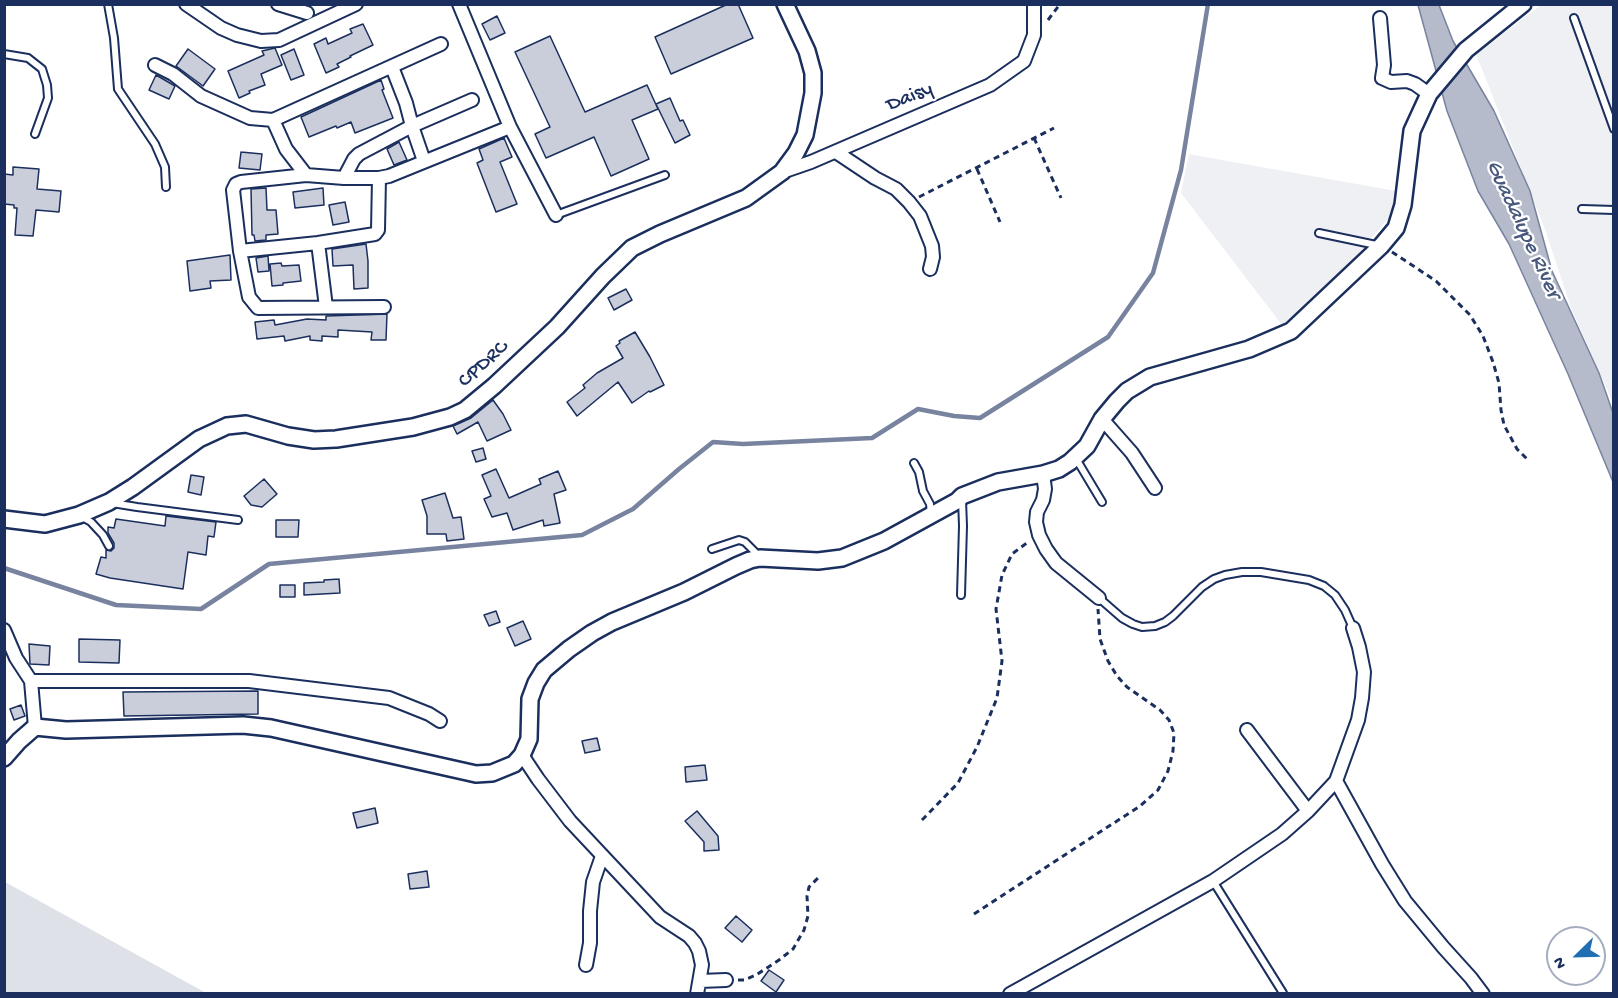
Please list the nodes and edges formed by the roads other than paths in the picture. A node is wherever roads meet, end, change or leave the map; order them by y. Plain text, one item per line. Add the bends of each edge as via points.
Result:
1 (108, 4) edge
2 (186, 4) edge
3 (278, 4) edge
4 (356, 4) edge
5 (459, 4) edge
6 (786, 4) edge
7 (1034, 4) edge
8 (1523, 4) edge
9 (305, 9) edge
10 (1380, 18) dead end
11 (1574, 18) dead end
12 (313, 26) junction
13 (441, 44) dead end
14 (4, 54) edge
15 (154, 65) dead end
16 (392, 67) junction
17 (1432, 90) junction
18 (472, 100) dead end
19 (273, 120) junction
20 (412, 126) junction
21 (510, 127) junction
22 (1614, 129) edge
23 (35, 134) dead end
24 (836, 152) junction
25 (424, 161) junction
26 (782, 172) junction
27 (306, 175) junction
28 (665, 175) dead end
29 (344, 178) junction
30 (379, 178) junction
31 (166, 187) dead end
32 (1582, 208) dead end
33 (1614, 210) edge
34 (556, 215) joint
35 (1319, 233) dead end
36 (318, 243) junction
37 (1381, 246) junction
38 (240, 251) junction
39 (930, 269) dead end
40 (326, 307) junction
41 (384, 307) dead end
42 (1102, 419) junction
43 (1075, 457) junction
44 (914, 463) dead end
45 (1043, 474) junction
46 (1155, 488) dead end
47 (962, 496) junction
48 (1102, 501) dead end
49 (109, 502) junction
50 (79, 515) junction
51 (931, 515) junction
52 (4, 519) edge
53 (238, 520) dead end
54 (109, 546) dead end
55 (712, 549) dead end
56 (760, 558) junction
57 (961, 595) dead end
58 (1099, 598) joint
59 (1353, 628) joint
60 (4, 630) edge
61 (30, 681) junction
62 (440, 721) dead end
63 (35, 728) junction
64 (1247, 730) dead end
65 (522, 755) junction
66 (4, 758) edge
67 (1336, 781) junction
68 (1308, 812) junction
69 (602, 856) junction
70 (1214, 881) junction
71 (586, 965) dead end
72 (726, 980) road end
73 (700, 981) junction
74 (697, 993) edge
75 (1010, 993) edge
76 (1283, 993) edge
77 (1483, 993) edge

1 - 31 lane via 118,89 155,144 165,167
2 - 12 street via 221,28 261,41 279,40
3 - 9 street
4 - 12 street
5 - 21 street
6 - 26 street, CPDRC via 807,51 813,93 805,135
7 - 24 street, Daisy via 1034,34 1024,61 990,85
8 - 17 street via 1466,50
9 - 12 street
10 - 17 street via 1382,78
11 - 22 lane
13 - 16 street
14 - 23 lane via 28,58 42,69 48,98
15 - 19 street via 201,96 250,118
16 - 19 street
16 - 20 street
17 - 37 street via 1412,130 1401,213 1396,228
18 - 20 street
19 - 27 street via 286,149
20 - 25 street
20 - 29 street via 359,154
21 - 25 street
21 - 34 street
24 - 26 street, Daisy
24 - 39 street via 909,201 932,246
25 - 30 street
26 - 49 street, CPDRC via 746,198 632,248 557,327 465,410 413,427 314,441 246,424 227,426 199,439
27 - 29 street
27 - 38 street via 236,183 233,190
28 - 34 lane
29 - 30 street
30 - 36 street via 375,234
32 - 33 lane
35 - 37 lane
36 - 38 street
36 - 40 street
37 - 42 street via 1291,330 1249,349 1150,377 1127,391
38 - 40 street via 249,297 258,308
40 - 41 street
42 - 43 street via 1087,446
42 - 46 street via 1132,453
43 - 45 street via 1059,469
43 - 48 lane
44 - 51 lane
45 - 47 street via 998,482
45 - 58 street via 1045,489 1036,522 1039,535 1051,558
47 - 51 street
47 - 57 lane
49 - 50 street, CPDRC
49 - 53 lane
50 - 52 street, CPDRC via 45,524
50 - 54 lane via 91,522
51 - 56 street via 842,558
55 - 56 lane via 739,540
56 - 65 street via 612,622 569,649 544,670 536,683 530,699 530,739
58 - 59 lane via 1133,624 1155,627 1214,579 1261,572 1324,586 1335,595
59 - 67 street via 1364,672 1362,698
60 - 61 street
61 - 62 street via 249,681 389,698
61 - 63 street
63 - 65 street via 243,725 476,774 502,770
63 - 66 street
64 - 68 street
65 - 69 street via 570,821
67 - 68 street
67 - 77 street via 1405,901
68 - 70 street
69 - 71 street via 593,882
69 - 73 street via 660,917 695,943 702,965
70 - 75 street
70 - 76 lane
72 - 73 street
73 - 74 street

